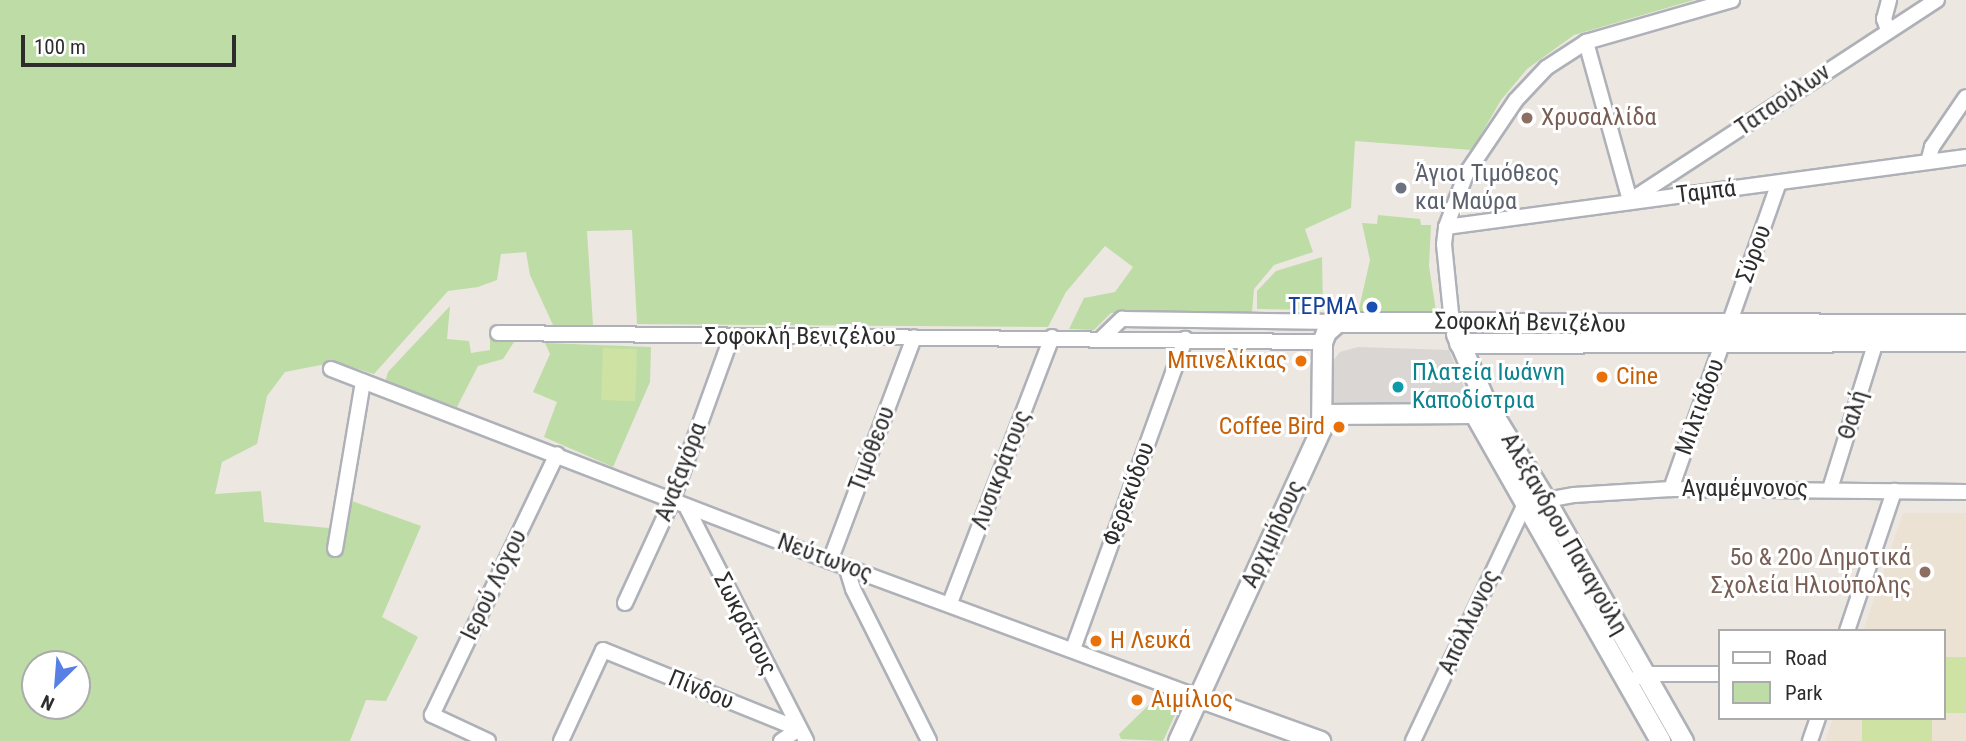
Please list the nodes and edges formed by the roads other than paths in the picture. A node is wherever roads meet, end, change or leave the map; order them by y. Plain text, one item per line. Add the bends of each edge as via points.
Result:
1 (1732, 0) edge
2 (1889, 0) edge
3 (1937, 0) edge
4 (1888, 30) junction
5 (1586, 42) junction
6 (1966, 97) edge
7 (1966, 157) edge
8 (1928, 162) junction
9 (1779, 183) junction
10 (1630, 201) junction
11 (1446, 227) junction
12 (1337, 322) junction
13 (1452, 323) junction
14 (1966, 324) edge
15 (498, 333) dead end
16 (1726, 333) junction
17 (914, 337) junction
18 (1052, 337) junction
19 (731, 338) junction
20 (1101, 338) junction
21 (1185, 339) junction
22 (1877, 341) junction
23 (1966, 341) edge
24 (1322, 342) junction
25 (1459, 344) junction
26 (331, 369) dead end
27 (363, 381) junction
28 (1480, 407) junction
29 (1323, 414) junction
30 (557, 454) junction
31 (1671, 489) junction
32 (1830, 489) junction
33 (1894, 491) junction
34 (1966, 492) edge
35 (1545, 499) junction
36 (680, 503) junction
37 (1525, 504) junction
38 (335, 549) dead end
39 (830, 561) junction
40 (846, 566) junction
41 (625, 603) dead end
42 (950, 603) junction
43 (1848, 629) edge
44 (1073, 649) junction
45 (1717, 674) edge
46 (1636, 678) junction
47 (1199, 697) junction
48 (1817, 720) edge
49 (802, 735) edge
50 (1297, 737) edge
51 (488, 741) edge
52 (561, 741) edge
53 (781, 741) edge
54 (929, 741) edge
55 (1178, 741) edge
56 (1320, 741) edge
57 (1413, 741) edge
58 (1660, 741) edge
59 (1683, 741) edge
60 (1810, 741) edge

1 - 5 street
2 - 4 street via 1884,19
3 - 4 street, Ταταούλων
4 - 10 street, Ταταούλων
5 - 10 street
5 - 11 street via 1546,68 1516,100 1466,174
6 - 8 street via 1932,147
7 - 8 street, Ταμπά
8 - 9 street, Ταμπά
9 - 10 street, Ταμπά
9 - 16 street, Σύρου
10 - 11 street, Ταμπά
11 - 13 street
12 - 13 street, Σοφοκλή Βενιζέλου
12 - 20 street, Σοφοκλή Βενιζέλου via 1122,319
12 - 24 street
13 - 16 street, Σοφοκλή Βενιζέλου
13 - 25 street, Αλέξανδρου Παναγούλη
14 - 16 street, Σοφοκλή Βενιζέλου
15 - 19 street, Σοφοκλή Βενιζέλου
16 - 22 street, Σοφοκλή Βενιζέλου
16 - 25 street, Σοφοκλή Βενιζέλου
16 - 31 street, Μιλτιάδου
17 - 18 street, Σοφοκλή Βενιζέλου
17 - 19 street, Σοφοκλή Βενιζέλου
17 - 39 street, Τιμόθεου
18 - 20 street, Σοφοκλή Βενιζέλου
18 - 42 street, Λυσικράτους
19 - 36 street, Αναξαγόρα
20 - 21 street, Σοφοκλή Βενιζέλου
21 - 24 street, Σοφοκλή Βενιζέλου
21 - 44 street, Φερεκύδου
22 - 23 street, Σοφοκλή Βενιζέλου
22 - 32 street, Θαλή
24 - 29 street, Αρχιμήδους
25 - 28 street, Αλέξανδρου Παναγούλη
26 - 27 street, Νεύτωνος
27 - 30 street, Νεύτωνος
27 - 38 street
28 - 29 street
28 - 35 street, Αλέξανδρου Παναγούλη
28 - 37 street, Αλέξανδρου Παναγούλη
29 - 47 street, Αρχιμήδους via 1321,429
30 - 36 street, Νεύτωνος
30 - 51 street, Ιερού Λόχου via 432,715
31 - 32 street, Αγαμέμνονος
31 - 35 street, Αγαμέμνονος
32 - 33 street, Αγαμέμνονος
33 - 34 street, Αγαμέμνονος
33 - 43 street
35 - 37 street, Αγαμέμνονος
35 - 46 street, Αλέξανδρου Παναγούλη
36 - 39 street, Νεύτωνος
36 - 41 street, Αναξαγόρα
36 - 49 street, Σωκράτους
37 - 46 street, Αλέξανδρου Παναγούλη
37 - 57 street, Απόλλωνος
39 - 40 street, Νεύτωνος
40 - 42 street, Νεύτωνος
40 - 54 street via 853,589
42 - 44 street, Νεύτωνος
44 - 47 street, Νεύτωνος
45 - 46 street
46 - 58 street, Αλέξανδρου Παναγούλη
46 - 59 street, Αλέξανδρου Παναγούλη
47 - 50 street, Νεύτωνος
47 - 55 street, Αρχιμήδους
48 - 60 street
49 - 52 street, Πίνδου via 603,650
49 - 53 street
50 - 56 street, Νεύτωνος

